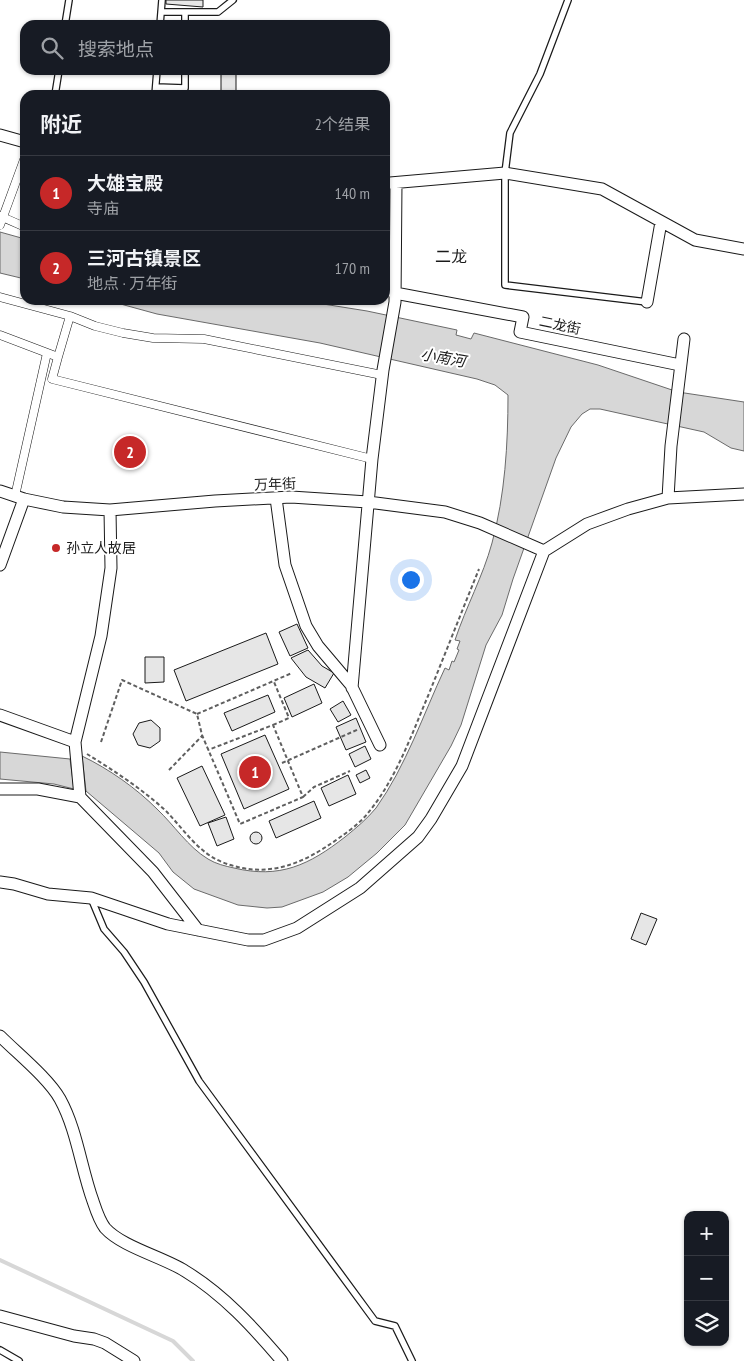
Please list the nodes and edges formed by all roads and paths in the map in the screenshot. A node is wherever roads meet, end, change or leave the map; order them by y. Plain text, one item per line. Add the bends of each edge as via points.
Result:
1 (69, 0) edge
2 (162, 0) edge
3 (232, 0) edge
4 (568, 0) edge
5 (161, 12) junction
6 (185, 12) junction
7 (66, 20) edge
8 (160, 20) edge
9 (185, 20) edge
10 (57, 75) edge
11 (157, 75) edge
12 (185, 75) edge
13 (156, 87) joint
14 (56, 90) edge
15 (0, 135) edge
16 (20, 141) edge
17 (20, 170) edge
18 (505, 173) junction
19 (2, 216) edge
20 (661, 222) junction
21 (0, 225) edge
22 (20, 225) edge
23 (744, 249) edge
24 (392, 296) edge
25 (0, 297) edge
26 (20, 302) edge
27 (648, 302) joint
28 (29, 305) edge
29 (70, 316) junction
30 (0, 335) edge
31 (684, 339) dead end
32 (47, 353) junction
33 (58, 357) junction
34 (680, 365) junction
35 (382, 372) junction
36 (372, 459) junction
37 (0, 491) edge
38 (744, 494) edge
39 (20, 497) junction
40 (276, 498) junction
41 (668, 498) junction
42 (368, 502) junction
43 (110, 510) junction
44 (544, 551) junction
45 (0, 565) edge
46 (479, 569) dead end
47 (292, 673) dead end
48 (273, 681) junction
49 (352, 688) junction
50 (197, 714) junction
51 (0, 715) edge
52 (370, 724) junction
53 (272, 725) junction
54 (202, 735) junction
55 (102, 742) dead end
56 (380, 745) dead end
57 (78, 747) junction
58 (208, 750) junction
59 (288, 760) junction
60 (282, 763) dead end
61 (169, 770) dead end
62 (350, 770) dead end
63 (0, 789) edge
64 (80, 797) junction
65 (303, 797) junction
66 (0, 882) edge
67 (90, 898) junction
68 (198, 930) junction
69 (0, 1036) edge
70 (0, 1316) edge
71 (0, 1350) edge
72 (19, 1361) edge
73 (134, 1361) edge
74 (282, 1361) edge
75 (412, 1361) edge

1 - 7 lane
2 - 5 lane
3 - 6 lane via 218,12
4 - 18 lane via 540,74 510,133
5 - 6 lane
5 - 8 lane
6 - 9 lane
10 - 14 lane
11 - 13 lane
12 - 13 lane via 185,88
15 - 16 street
17 - 19 street
18 - 20 street via 602,189
18 - 24 street via 393,183
18 - 27 lane via 505,284
19 - 21 street
19 - 22 street
20 - 23 street via 695,240
20 - 27 street
24 - 34 street, 二龙街 via 523,317 520,332
24 - 35 street
25 - 26 street
28 - 29 street
29 - 33 street
29 - 35 street via 95,326 145,337 204,339
30 - 32 street
31 - 34 street
32 - 33 street
32 - 39 street
33 - 36 street via 52,379
34 - 41 street
35 - 36 street
36 - 42 street
37 - 39 street, 万年街
38 - 41 street
39 - 43 street, 万年街 via 63,507
39 - 45 street
40 - 42 street, 万年街
40 - 43 street, 万年街
40 - 49 street via 285,565 306,626
41 - 44 street via 587,524
42 - 44 street, 万年街 via 445,512 480,523
42 - 49 street
43 - 57 street via 111,568
44 - 68 street via 462,766 418,837 360,888 297,928 264,940
46 - 57 path via 406,749 379,797 366,815 338,839 293,865 268,870 231,865 215,859 158,804
47 - 48 path
48 - 50 path
48 - 53 path via 289,718
49 - 52 street
50 - 54 path
50 - 55 path via 122,680
51 - 57 street
52 - 56 street
52 - 59 path
53 - 58 path
53 - 59 path
54 - 58 path
54 - 61 path
57 - 64 street
58 - 65 path via 240,824
59 - 60 path
59 - 65 path
62 - 65 path via 314,787
63 - 64 street via 38,789
64 - 68 street via 153,872
66 - 67 street via 48,894
67 - 68 street via 168,924
67 - 75 lane via 104,929 144,982 199,1081 375,1321 394,1326
69 - 74 street via 46,1080 60,1099 96,1212 107,1230 201,1281 229,1304
70 - 73 street via 94,1339
71 - 72 lane

